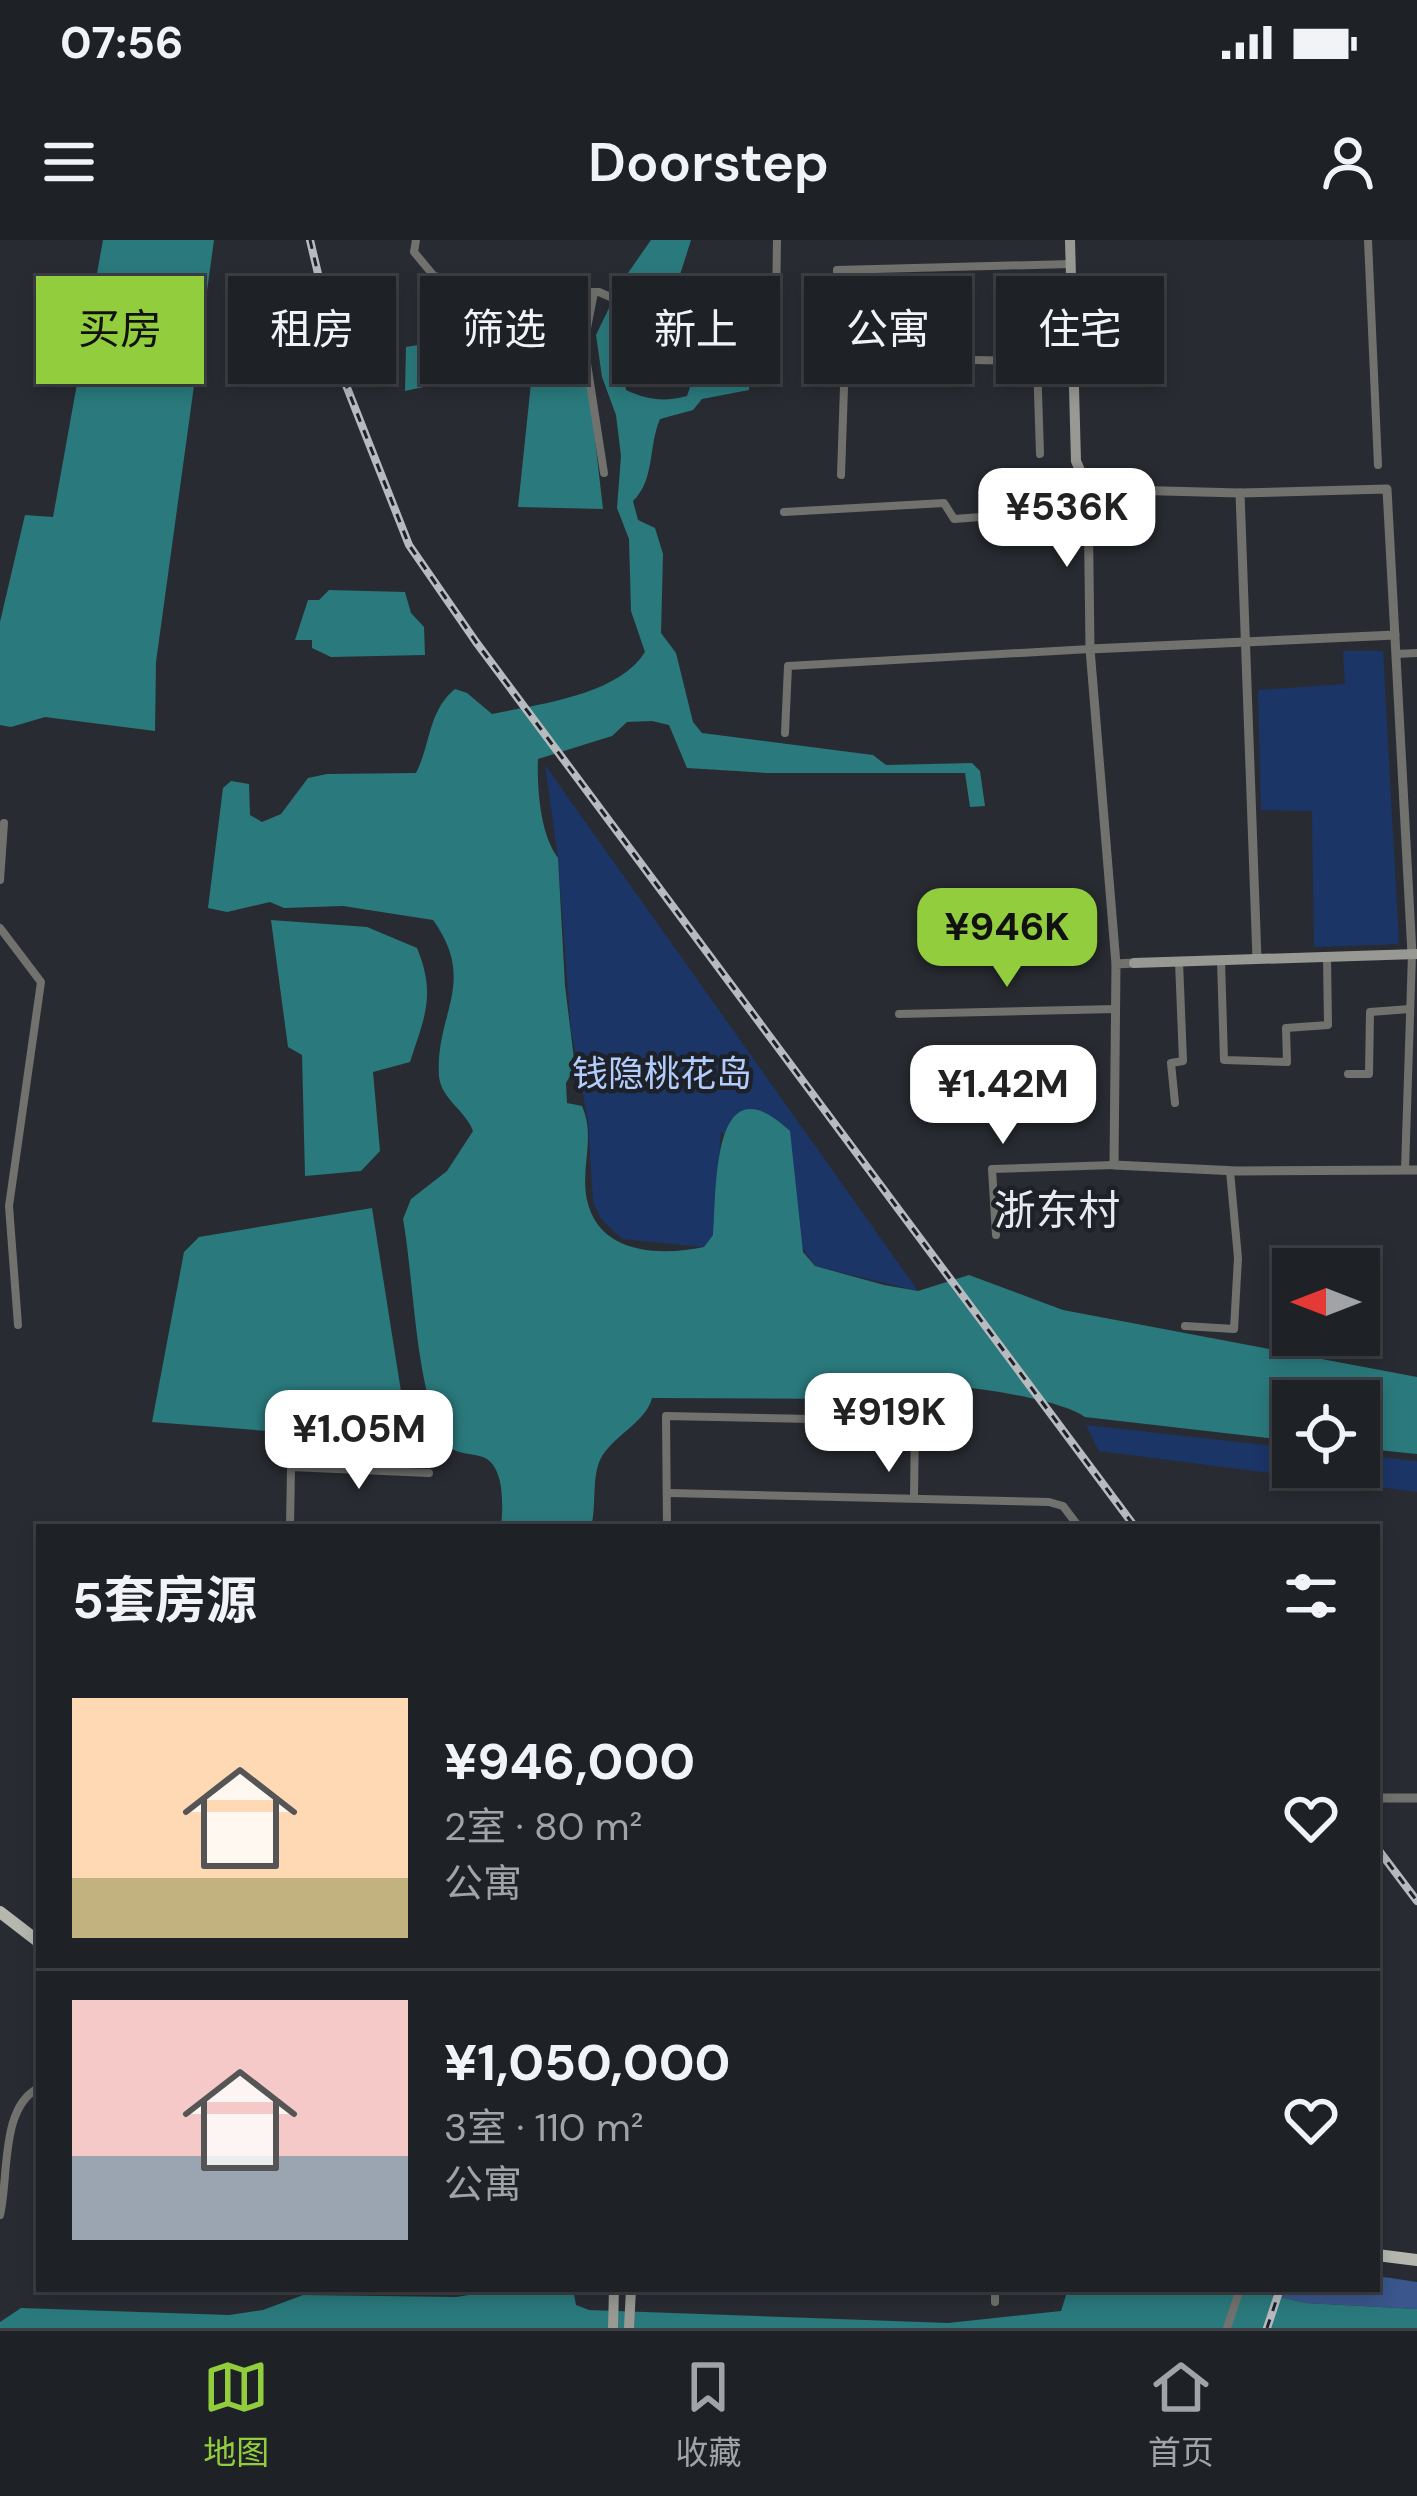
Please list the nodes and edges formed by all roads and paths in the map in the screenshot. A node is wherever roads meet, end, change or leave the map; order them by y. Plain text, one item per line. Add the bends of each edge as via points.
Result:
1 (416, 240) edge
2 (777, 240) edge
3 (1070, 240) edge
4 (1368, 240) edge
5 (1071, 264) junction
6 (837, 276) edge
7 (1071, 276) edge
8 (594, 292) junction
9 (996, 360) edge
10 (1038, 384) edge
11 (1074, 384) edge
12 (1040, 454) dead end
13 (1378, 465) dead end
14 (604, 473) dead end
15 (841, 475) dead end
16 (1088, 489) junction
17 (1240, 493) junction
18 (1089, 509) junction
19 (784, 512) dead end
20 (1395, 635) junction
21 (1245, 643) junction
22 (1090, 649) junction
23 (1417, 652) edge
24 (1396, 655) junction
25 (784, 733) dead end
26 (4, 823) dead end
27 (1411, 828) edge
28 (0, 880) edge
29 (1414, 916) edge
30 (0, 928) edge
31 (1415, 954) edge
32 (1327, 957) junction
33 (1257, 959) junction
34 (1221, 960) junction
35 (1179, 961) junction
36 (1135, 962) joint
37 (1116, 964) junction
38 (1411, 1009) junction
39 (1116, 1010) junction
40 (898, 1014) dead end
41 (1413, 1035) edge
42 (1348, 1074) dead end
43 (1174, 1103) dead end
44 (1114, 1165) junction
45 (1411, 1170) edge
46 (1231, 1171) junction
47 (996, 1234) dead end
48 (18, 1325) dead end
49 (1185, 1326) dead end
50 (429, 1473) dead end
51 (669, 1493) junction
52 (914, 1497) junction
53 (290, 1524) edge
54 (667, 1524) edge
55 (1077, 1524) edge
56 (1380, 1798) edge
57 (1417, 1798) edge
58 (0, 1912) edge
59 (0, 1922) edge
60 (36, 1940) edge
61 (36, 1950) edge
62 (36, 2089) edge
63 (0, 2215) edge
64 (1380, 2259) edge
65 (1417, 2264) edge
66 (614, 2292) edge
67 (631, 2292) edge
68 (995, 2292) edge
69 (1239, 2292) edge
70 (995, 2302) dead end
71 (613, 2328) edge
72 (629, 2328) edge
73 (1227, 2328) edge

1 - 8 street via 414,252 434,276 513,294
2 - 8 street via 776,307 755,320 656,317
3 - 5 main road
4 - 13 street
5 - 6 street via 837,269
5 - 7 main road
8 - 14 street via 584,344
9 - 15 street via 844,358
10 - 12 street
11 - 16 main road via 1076,460
16 - 17 street
16 - 18 street
17 - 20 street via 1387,489
17 - 21 street
18 - 19 street via 954,519 944,503
18 - 22 street
20 - 21 street
20 - 24 street
21 - 22 street
21 - 33 street
22 - 25 street via 788,666
22 - 37 street
23 - 24 street
24 - 27 street
26 - 28 street
27 - 29 street
29 - 31 street
30 - 48 street via 41,982 9,1206
31 - 32 main road
31 - 38 street
32 - 33 main road
32 - 34 street via 1328,1025 1286,1028 1287,1062 1224,1060
33 - 34 main road
34 - 35 main road
35 - 36 main road
35 - 43 street via 1183,1061 1171,1063
36 - 37 street
37 - 39 street
38 - 41 street
38 - 42 street via 1370,1012 1370,1074
39 - 40 street
39 - 44 street
41 - 45 street
44 - 46 street
44 - 47 street via 992,1169
45 - 46 street
46 - 49 street via 1234,1329
50 - 53 street via 291,1467
51 - 52 street
51 - 52 street via 665,1416 915,1421
51 - 54 street
52 - 55 street via 1049,1502
56 - 57 street
58 - 60 main road
59 - 61 main road
62 - 63 street via 14,2114
64 - 65 main road
66 - 71 main road
67 - 72 main road
68 - 70 street
69 - 73 street

